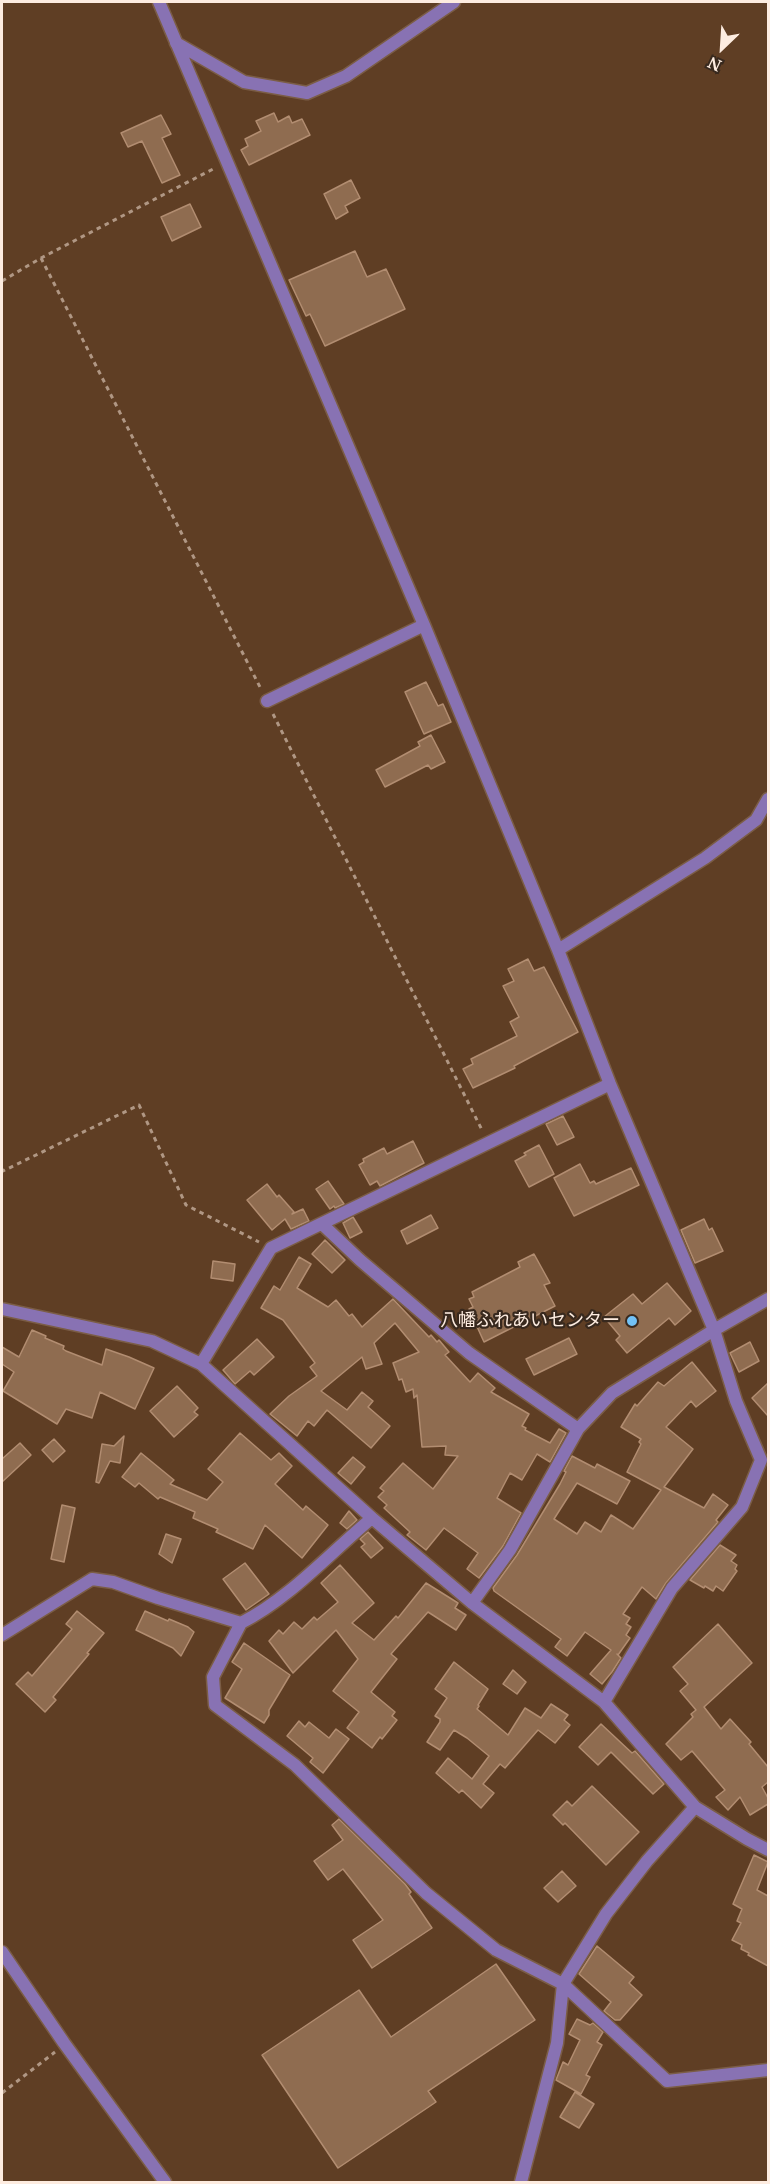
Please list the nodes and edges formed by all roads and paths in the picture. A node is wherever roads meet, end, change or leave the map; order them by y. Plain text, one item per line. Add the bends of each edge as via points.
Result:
1 (159, 2) edge
2 (454, 2) edge
3 (176, 43) junction
4 (227, 162) junction
5 (41, 258) junction
6 (2, 281) edge
7 (424, 625) junction
8 (267, 700) junction
9 (768, 799) edge
10 (558, 950) junction
11 (610, 1084) junction
12 (490, 1143) junction
13 (2, 1169) edge
14 (322, 1224) junction
15 (271, 1248) junction
16 (768, 1299) edge
17 (2, 1309) edge
18 (714, 1330) junction
19 (201, 1364) junction
20 (578, 1429) junction
21 (372, 1518) junction
22 (471, 1603) junction
23 (241, 1623) junction
24 (2, 1635) edge
25 (604, 1702) junction
26 (695, 1806) junction
27 (768, 1850) edge
28 (2, 1952) edge
29 (563, 1984) junction
30 (64, 2043) junction
31 (768, 2070) edge
32 (2, 2092) edge
33 (165, 2182) edge
34 (521, 2182) edge

1 - 3 street
2 - 3 street via 346,76 307,93 243,82
3 - 4 street
4 - 5 path
4 - 7 street
5 - 6 path
5 - 8 path
7 - 8 street
7 - 10 street
8 - 12 path
9 - 10 street via 756,820 705,858
10 - 11 street
11 - 12 street
11 - 18 street
12 - 14 street
13 - 15 path via 139,1105 186,1205
14 - 15 street
14 - 20 street via 469,1353
15 - 19 street
16 - 18 street
17 - 19 street via 152,1341
18 - 20 street via 612,1393
18 - 25 street via 736,1401 762,1460 742,1507 672,1588
19 - 21 street
20 - 22 street via 510,1550
21 - 22 street
21 - 23 street via 283,1596
22 - 25 street
23 - 24 street via 113,1582 92,1579
23 - 29 street via 213,1677 215,1705 295,1765 426,1893 496,1950
25 - 26 street
26 - 27 street
26 - 29 street via 606,1914
28 - 30 street
29 - 31 street via 667,2081
29 - 34 street via 557,2043
30 - 32 path
30 - 33 street

